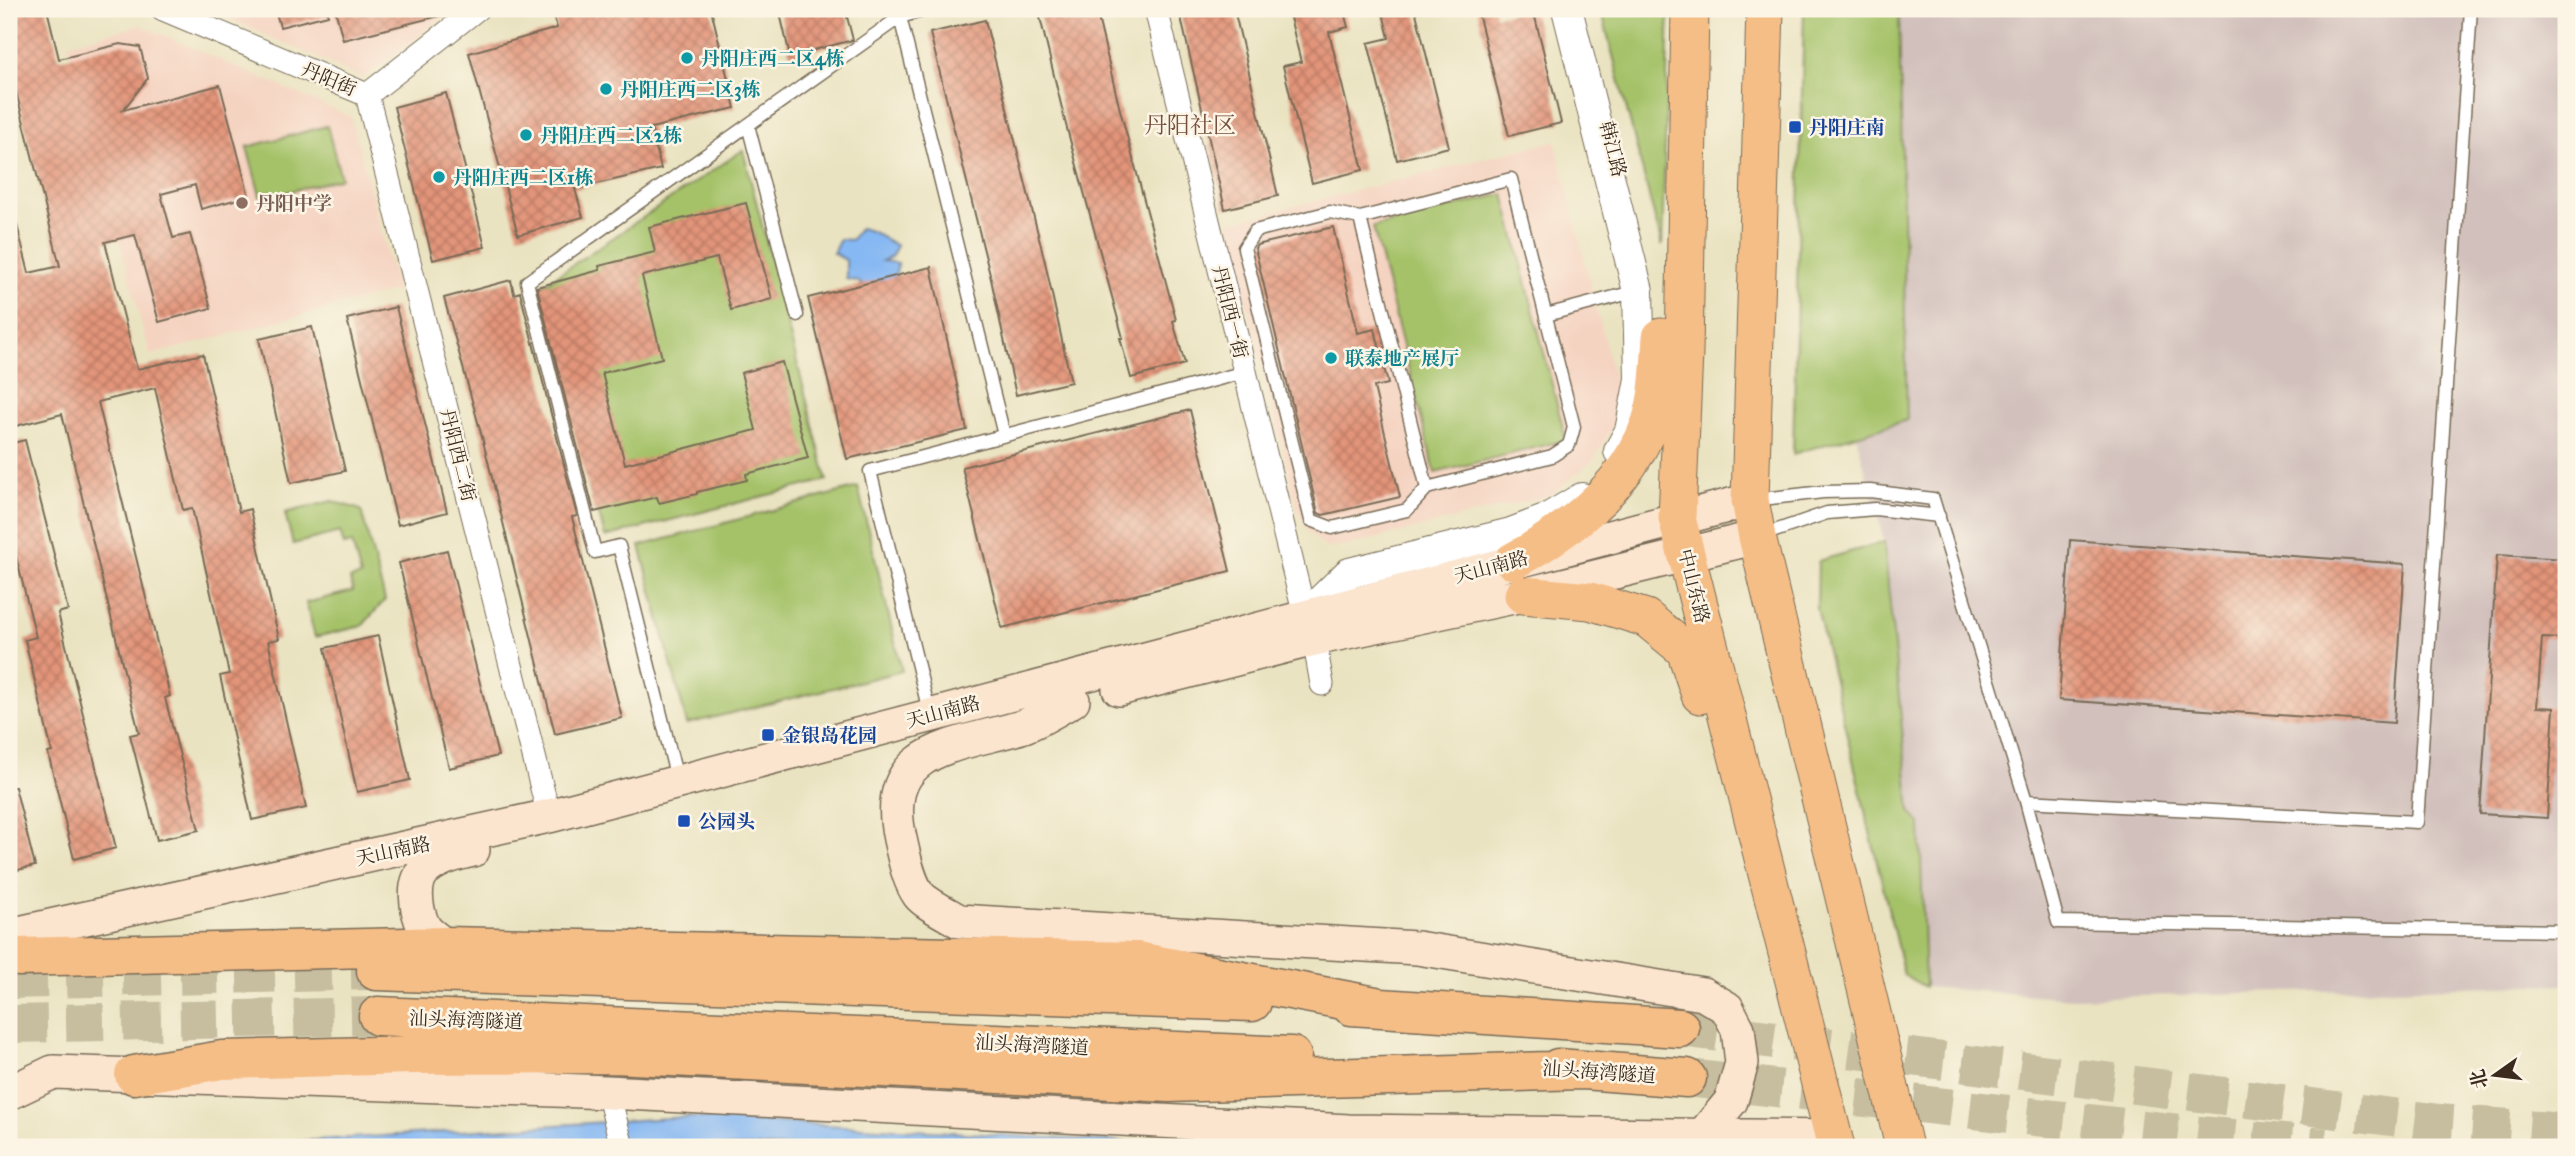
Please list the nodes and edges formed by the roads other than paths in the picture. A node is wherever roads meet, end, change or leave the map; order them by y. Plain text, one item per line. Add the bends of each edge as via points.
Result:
1 (163, 9) edge
2 (477, 9) edge
3 (929, 9) edge
4 (1156, 9) edge
5 (1567, 9) edge
6 (1579, 9) edge
7 (1690, 9) edge
8 (1765, 9) edge
9 (2470, 9) edge
10 (900, 17) junction
11 (367, 95) junction
12 (748, 125) junction
13 (1360, 218) junction
14 (1686, 243) junction
15 (1638, 291) junction
16 (797, 315) dead end
17 (1546, 315) junction
18 (1245, 372) junction
19 (1004, 436) junction
20 (1427, 488) junction
21 (1750, 500) junction
22 (1938, 516) junction
23 (1677, 518) junction
24 (1757, 537) junction
25 (1685, 554) junction
26 (1518, 578) junction
27 (1309, 628) junction
28 (1322, 684) dead end
29 (1073, 700) junction
30 (930, 715) junction
31 (1735, 747) junction
32 (678, 782) junction
33 (2026, 801) junction
34 (550, 816) junction
35 (2566, 931) edge
36 (9, 935) edge
37 (445, 946) junction
38 (9, 955) edge
39 (376, 971) tunnel mouth
40 (1375, 1006) junction
41 (378, 1016) tunnel mouth
42 (1680, 1028) tunnel mouth
43 (1582, 1070) junction
44 (134, 1075) junction
45 (1687, 1077) tunnel mouth
46 (9, 1093) edge
47 (611, 1101) junction
48 (1702, 1136) junction
49 (1835, 1142) edge
50 (622, 1147) edge
51 (1904, 1147) edge

1 - 11 street, 丹阳街
2 - 11 street, 丹阳街
3 - 10 lane
4 - 18 street, 丹阳西一街
5 - 15 street, 韩江路
6 - 15 street, 韩江路 via 1637,249
7 - 14 main road, 中山东路
8 - 21 main road
9 - 33 lane via 2417,822
10 - 12 lane
10 - 19 lane
11 - 34 street, 丹阳西二街
12 - 16 lane
12 - 32 lane via 527,282 595,552 619,546
13 - 17 lane via 1511,179
13 - 20 lane
13 - 20 lane via 1331,212 1255,230 1244,248 1311,520 1332,528 1407,510
14 - 23 main road, 中山东路
14 - 26 main road via 1663,286 1659,376 1650,422 1632,458 1610,489 1541,546
15 - 17 lane
15 - 27 street via 1640,379 1630,431 1606,473 1577,502 1545,520 1511,533 1349,573
17 - 20 lane via 1574,427 1569,445 1552,456
18 - 19 lane
18 - 27 street, 丹阳西一街
19 - 30 lane via 870,471
21 - 22 lane via 1870,491 1933,499
21 - 23 main road, 天山南路
21 - 24 main road
22 - 24 lane via 1875,509 1827,513
22 - 33 lane
23 - 25 main road, 中山东路
23 - 26 main road, 天山南路
24 - 25 main road, 天山南路
24 - 51 main road, bridge
25 - 26 main road, 天山南路
25 - 31 main road, 中山东路
26 - 27 main road, 天山南路
26 - 31 main road via 1646,618 1685,650 1706,714
27 - 28 street, 丹阳西一街
27 - 29 main road, 天山南路
27 - 30 main road, 天山南路
29 - 37 main road, 天山南路 via 449,855 424,871 416,886 425,929
29 - 48 main road via 1024,726 930,753 911,768 902,780 897,805 906,863 919,896 959,921 1417,948 1703,994 1727,1008 1738,1029 1742,1063 1731,1101
30 - 32 main road, 天山南路
31 - 49 main road, 中山东路
32 - 34 main road, 天山南路
33 - 35 lane via 2058,922
34 - 36 main road, 天山南路
37 - 38 highway
37 - 40 highway via 1137,961
39 - 40 highway
40 - 42 highway
41 - 43 highway, 汕头海湾隧道
43 - 44 highway via 1169,1083 615,1054 507,1054 222,1060
43 - 45 highway, 汕头海湾隧道
44 - 46 main road via 53,1072
44 - 47 main road
47 - 48 main road via 1349,1131
47 - 50 street
48 - 49 main road

